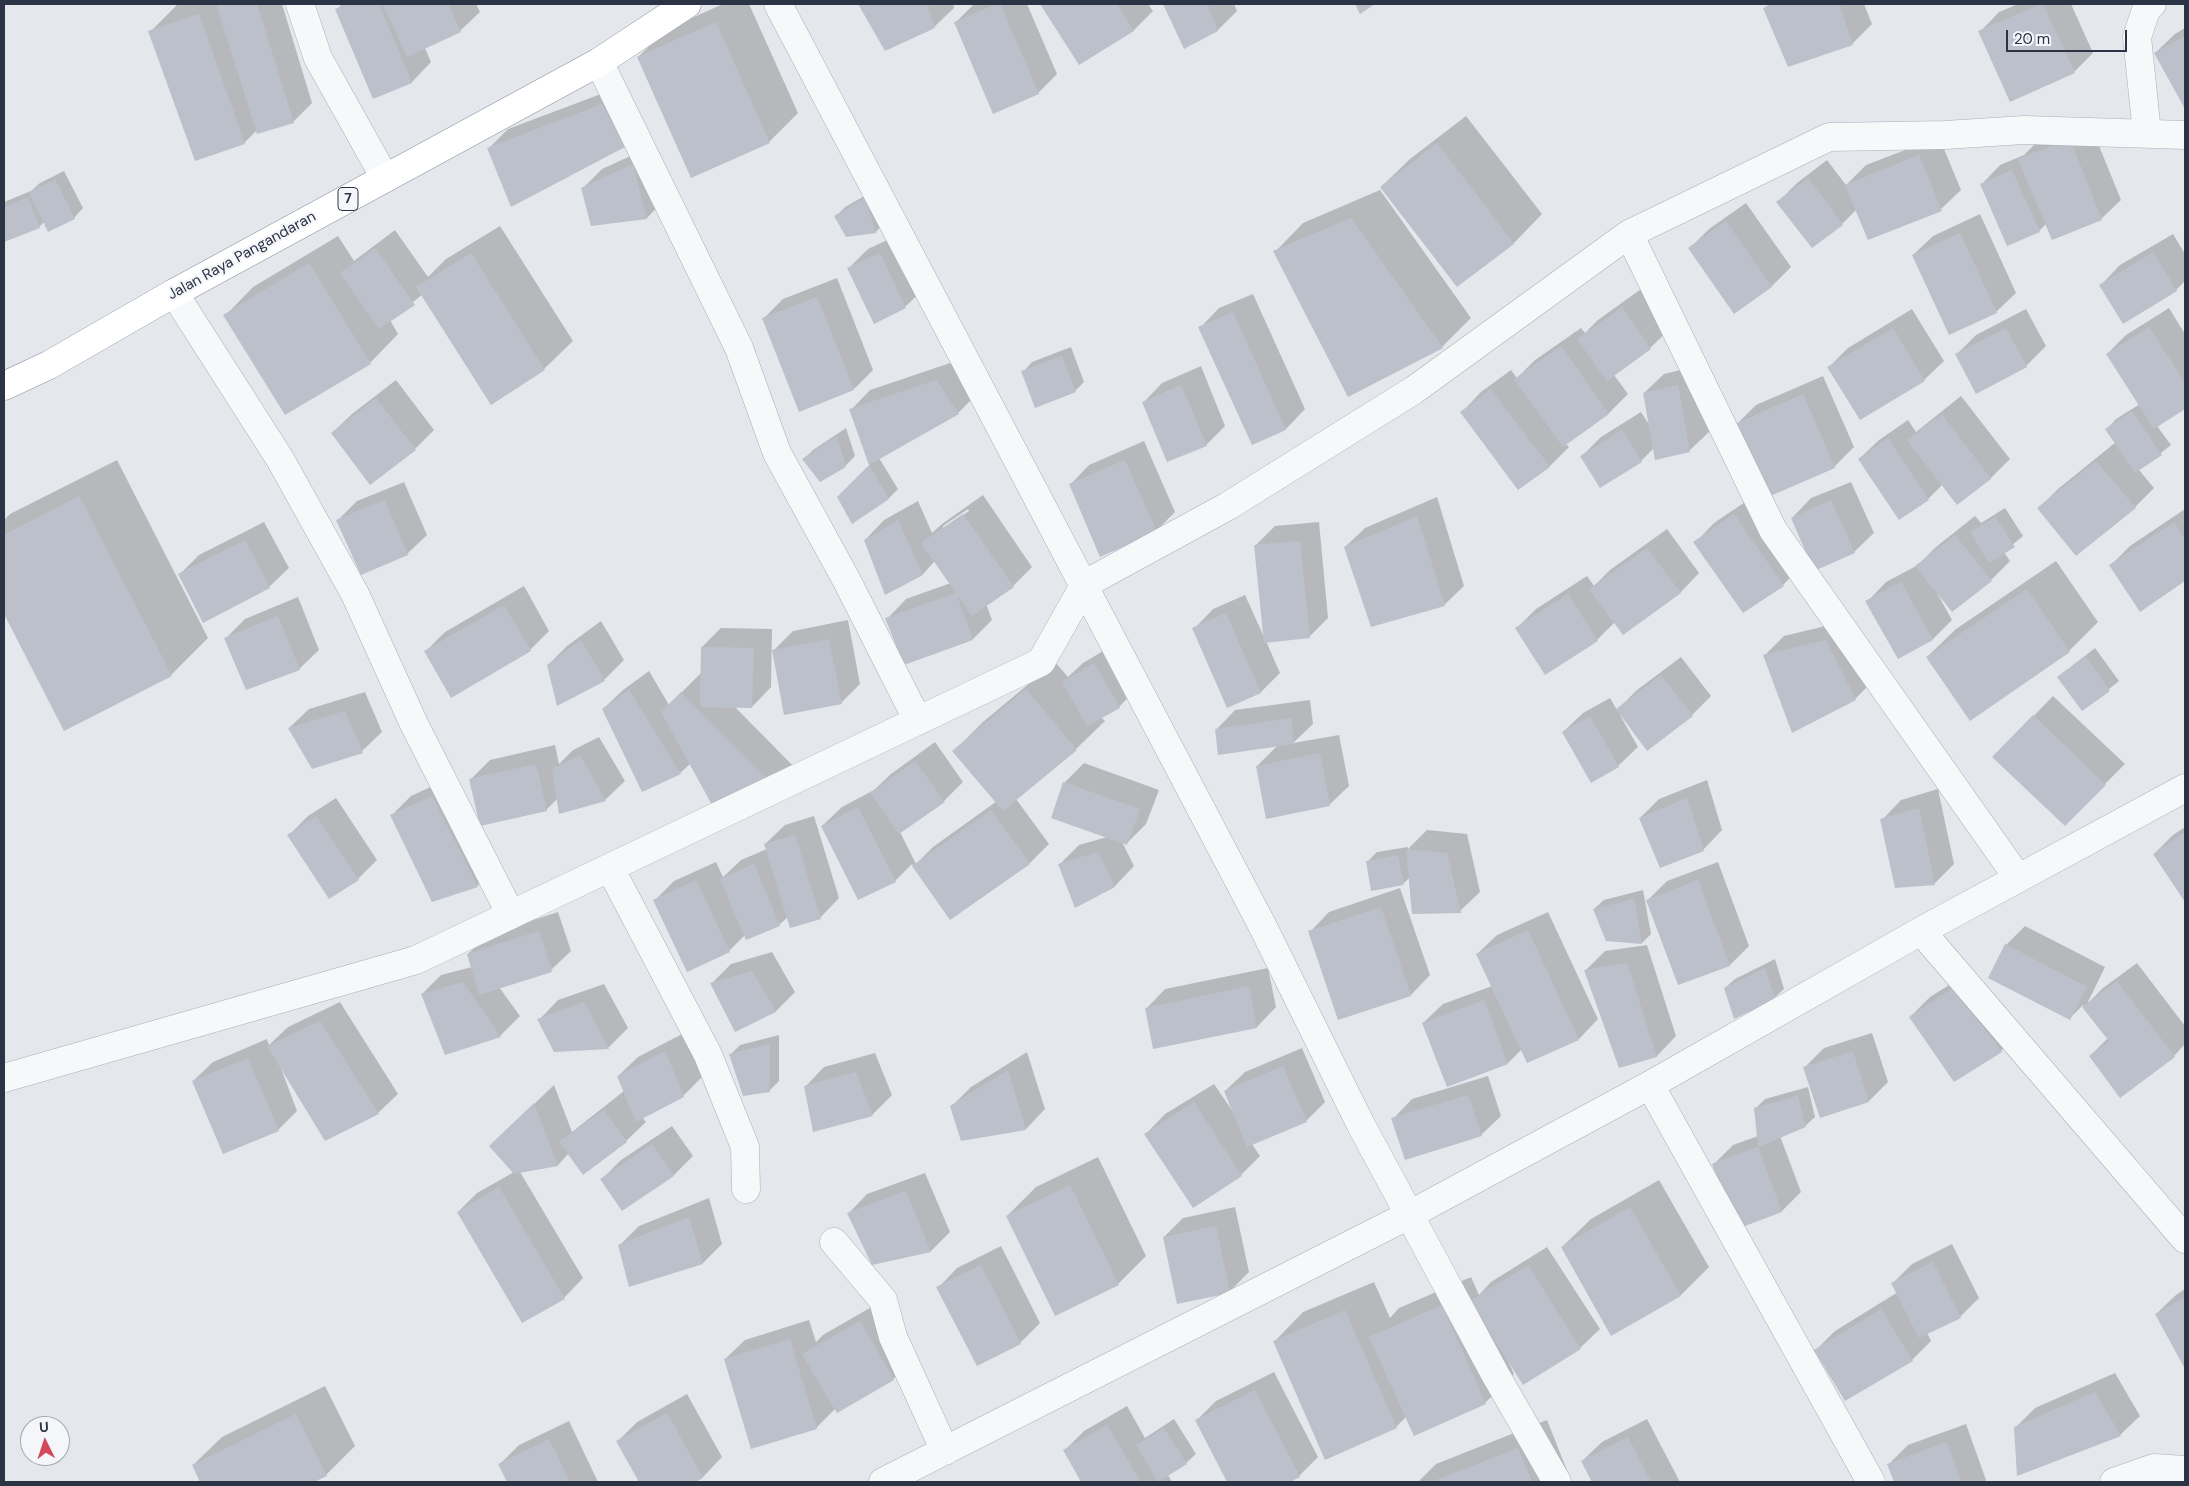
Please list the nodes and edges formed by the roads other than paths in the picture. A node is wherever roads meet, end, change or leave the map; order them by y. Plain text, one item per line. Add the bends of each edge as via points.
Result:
1 (300, 4) edge
2 (687, 4) edge
3 (778, 4) edge
4 (2152, 4) edge
5 (599, 62) junction
6 (2147, 133) junction
7 (2185, 135) edge
8 (385, 178) junction
9 (1629, 234) junction
10 (174, 293) junction
11 (4, 386) edge
12 (1085, 584) junction
13 (918, 721) junction
14 (2185, 788) edge
15 (610, 868) junction
16 (2018, 878) junction
17 (511, 915) junction
18 (1921, 931) junction
19 (4, 1078) edge
20 (1650, 1085) junction
21 (746, 1189) dead end
22 (1409, 1215) junction
23 (2185, 1239) edge
24 (834, 1242) dead end
25 (945, 1451) junction
26 (2185, 1470) edge
27 (883, 1482) edge
28 (1557, 1482) edge
29 (1871, 1482) edge
30 (2114, 1482) edge

1 - 8 street via 318,58
2 - 5 highway, Jalan Raya Pangandaran / 7
3 - 12 street
4 - 6 street via 2146,10 2137,37
5 - 8 highway, Jalan Raya Pangandaran / 7
5 - 13 street via 739,348 777,453
6 - 7 street
6 - 9 street via 2024,130 1829,137
8 - 10 highway, Jalan Raya Pangandaran / 7
9 - 12 street via 1414,390 1228,506
9 - 16 street via 1773,530
10 - 11 highway, Jalan Raya Pangandaran / 7 via 49,365
10 - 17 street via 280,459 355,594 414,724
12 - 13 street via 1041,662
12 - 22 street
13 - 15 street
14 - 16 street
15 - 17 street
15 - 21 street via 708,1055 745,1147
16 - 18 street
17 - 19 street via 416,960
18 - 20 street
18 - 23 street
20 - 22 street
20 - 29 street
22 - 25 street
22 - 28 street
24 - 25 street via 883,1300 893,1337
25 - 27 street
26 - 30 street via 2154,1468

